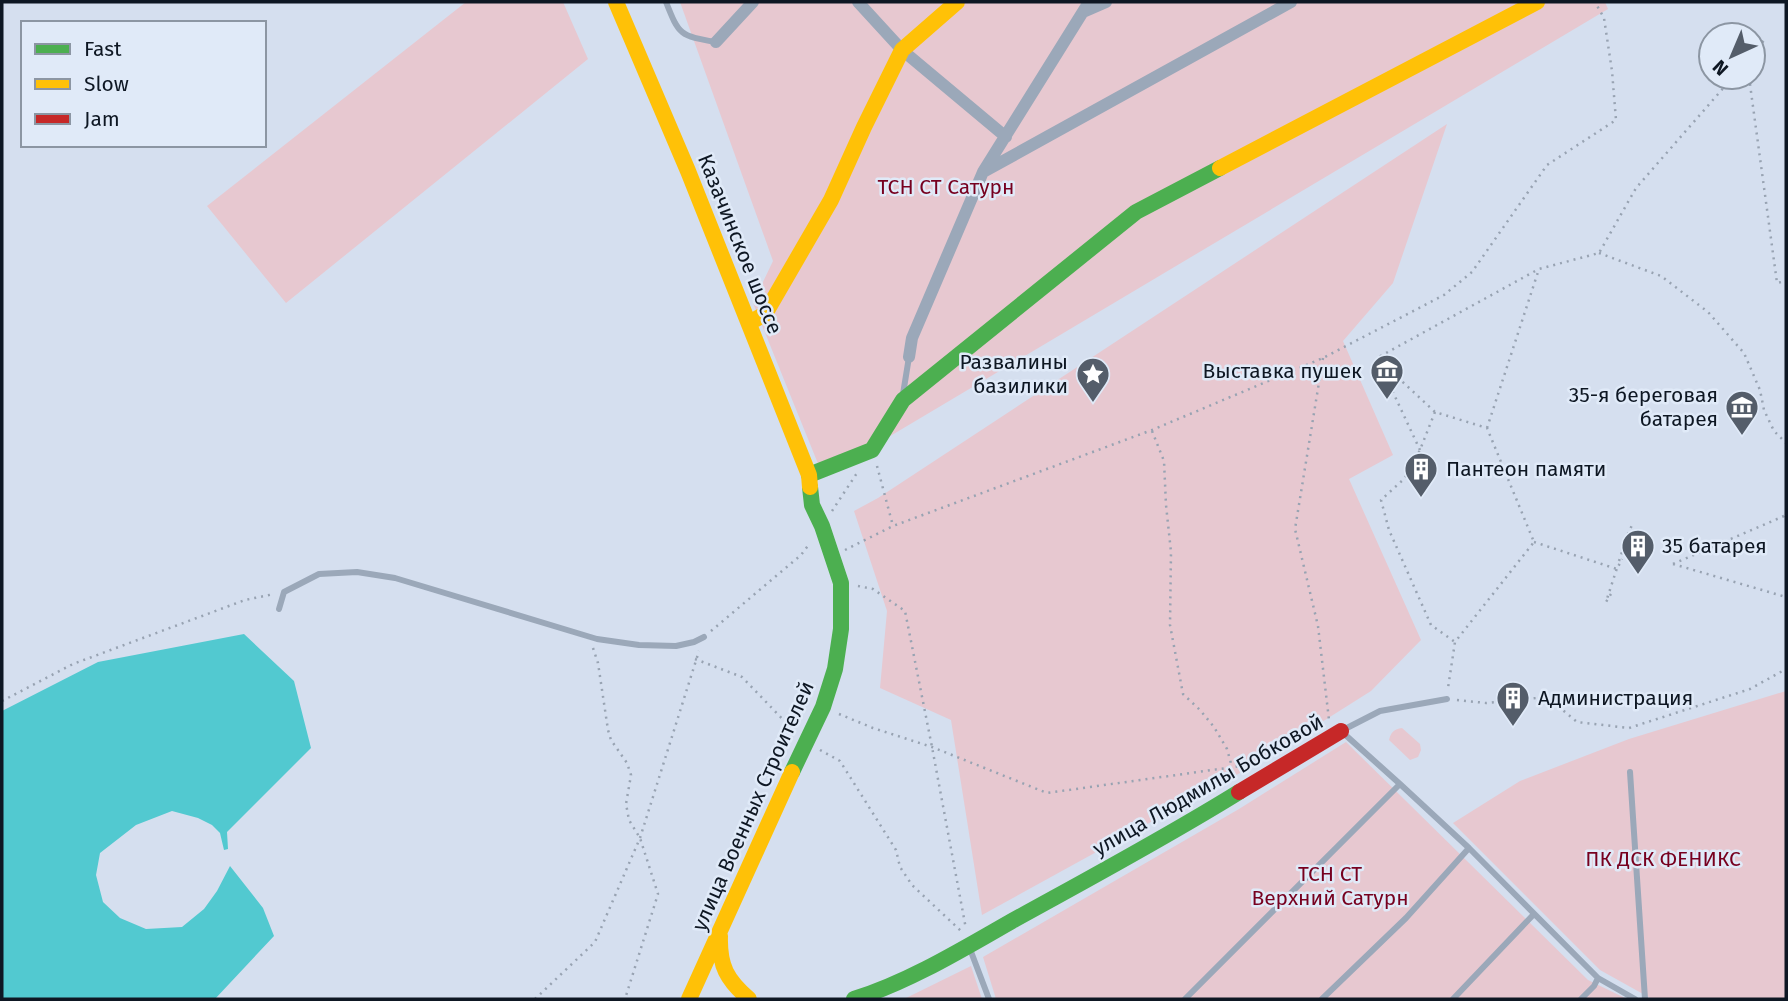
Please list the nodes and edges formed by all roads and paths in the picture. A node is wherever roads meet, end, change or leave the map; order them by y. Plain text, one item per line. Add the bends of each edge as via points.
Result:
1 (616, 2) edge
2 (666, 2) edge
3 (753, 2) edge
4 (858, 2) edge
5 (957, 2) edge
6 (1106, 2) edge
7 (1291, 2) edge
8 (1536, 2) edge
9 (1595, 2) edge
10 (1086, 7) edge
11 (716, 42) joint
12 (902, 50) junction
13 (1721, 91) edge
14 (1751, 91) edge
15 (1006, 137) junction
16 (983, 172) junction
17 (1599, 253) junction
18 (1539, 269) junction
19 (1786, 281) edge
20 (749, 323) junction
21 (909, 358) joint
22 (1323, 358) junction
23 (1377, 358) junction
24 (903, 400) junction
25 (1435, 412) junction
26 (1487, 428) junction
27 (1152, 430) junction
28 (1786, 443) edge
29 (873, 450) junction
30 (1420, 450) junction
31 (858, 472) dead end
32 (809, 475) junction
33 (812, 505) joint
34 (1786, 513) edge
35 (1632, 525) dead end
36 (822, 526) junction
37 (893, 526) junction
38 (1534, 542) junction
39 (833, 556) junction
40 (1622, 559) dead end
41 (1617, 569) junction
42 (841, 583) junction
43 (284, 592) junction
44 (1611, 594) dead end
45 (1786, 597) edge
46 (279, 609) dead end
47 (589, 636) junction
48 (704, 637) junction
49 (1455, 642) junction
50 (695, 659) junction
51 (1786, 669) edge
52 (1447, 699) junction
53 (2, 701) edge
54 (823, 707) junction
55 (1335, 727) junction
56 (805, 743) junction
57 (932, 747) junction
58 (1232, 767) junction
59 (1258, 767) dead end
60 (1630, 772) dead end
61 (1401, 784) junction
62 (640, 838) junction
63 (1469, 848) junction
64 (1534, 914) junction
65 (721, 930) junction
66 (969, 945) junction
67 (700, 975) junction
68 (1598, 978) junction
69 (535, 999) edge
70 (625, 999) edge
71 (689, 999) edge
72 (747, 999) edge
73 (854, 999) edge
74 (989, 999) edge
75 (1185, 999) edge
76 (1322, 999) edge
77 (1453, 999) edge
78 (1581, 999) edge
79 (1635, 999) edge
80 (1645, 999) edge

1 - 20 main road, Казачинское шоссе
2 - 11 lane via 676,28 689,38
3 - 11 street
4 - 12 street
5 - 12 main road
6 - 10 street
7 - 16 street
8 - 24 main road via 1136,212
9 - 22 path via 1604,18 1616,120 1547,164 1472,272 1444,295
10 - 15 street
12 - 15 street
12 - 20 main road via 831,200 765,314
13 - 17 path via 1636,188
14 - 19 path via 1777,283
15 - 16 street
16 - 21 street via 912,338
17 - 18 path
17 - 28 path via 1661,276 1708,312 1744,353 1764,410
18 - 23 path
18 - 26 path
20 - 32 main road, Казачинское шоссе
21 - 24 lane
22 - 27 path
22 - 55 path via 1295,529
23 - 25 path
23 - 30 path
24 - 29 main road
25 - 26 path
25 - 30 path
26 - 38 path
27 - 37 path
27 - 58 path via 1164,461 1171,552 1170,625 1183,694 1214,727
29 - 32 main road
29 - 37 path
30 - 49 path via 1405,478 1381,500 1389,530 1431,625
31 - 36 path
32 - 33 main road, Казачинское шоссе
33 - 36 main road, улица Военных Строителей
34 - 45 path via 1673,564
35 - 41 path
36 - 39 main road, улица Военных Строителей
36 - 48 path via 801,555
37 - 39 path
38 - 41 path
38 - 49 path
39 - 42 main road, улица Военных Строителей
40 - 41 path
41 - 44 path via 1606,602
42 - 54 main road, улица Военных Строителей via 841,629
42 - 57 path via 873,589 905,611
43 - 46 lane
43 - 47 lane via 319,574 357,572 395,578
43 - 53 path via 245,600 73,664
47 - 48 lane via 659,646
47 - 62 path via 611,740 631,775 626,804
48 - 50 path
49 - 52 path
50 - 56 path via 741,677
50 - 62 path
51 - 52 path via 1750,689 1629,728 1577,722 1547,697 1486,703
52 - 55 lane via 1380,711
54 - 56 main road, улица Военных Строителей
54 - 57 path
55 - 61 lane, улица Людмилы Бобковой
55 - 66 main road, улица Людмилы Бобковой via 1182,827
56 - 57 path via 840,761 896,850 912,885 967,936
56 - 65 main road, улица Военных Строителей
57 - 58 path via 1047,793
58 - 59 path
60 - 80 lane
61 - 63 lane, улица Людмилы Бобковой
61 - 75 lane
62 - 69 path via 595,942
62 - 70 path via 658,894
63 - 64 lane, улица Людмилы Бобковой
63 - 76 lane via 1406,918
64 - 68 lane, улица Людмилы Бобковой
64 - 77 lane
65 - 67 main road, улица Военных Строителей
65 - 72 main road via 720,959 725,974
66 - 73 main road, улица Людмилы Бобковой via 881,991
66 - 74 lane
67 - 71 main road, улица Военных Строителей
67 - 72 main road
68 - 78 lane
68 - 79 lane, улица Людмилы Бобковой

